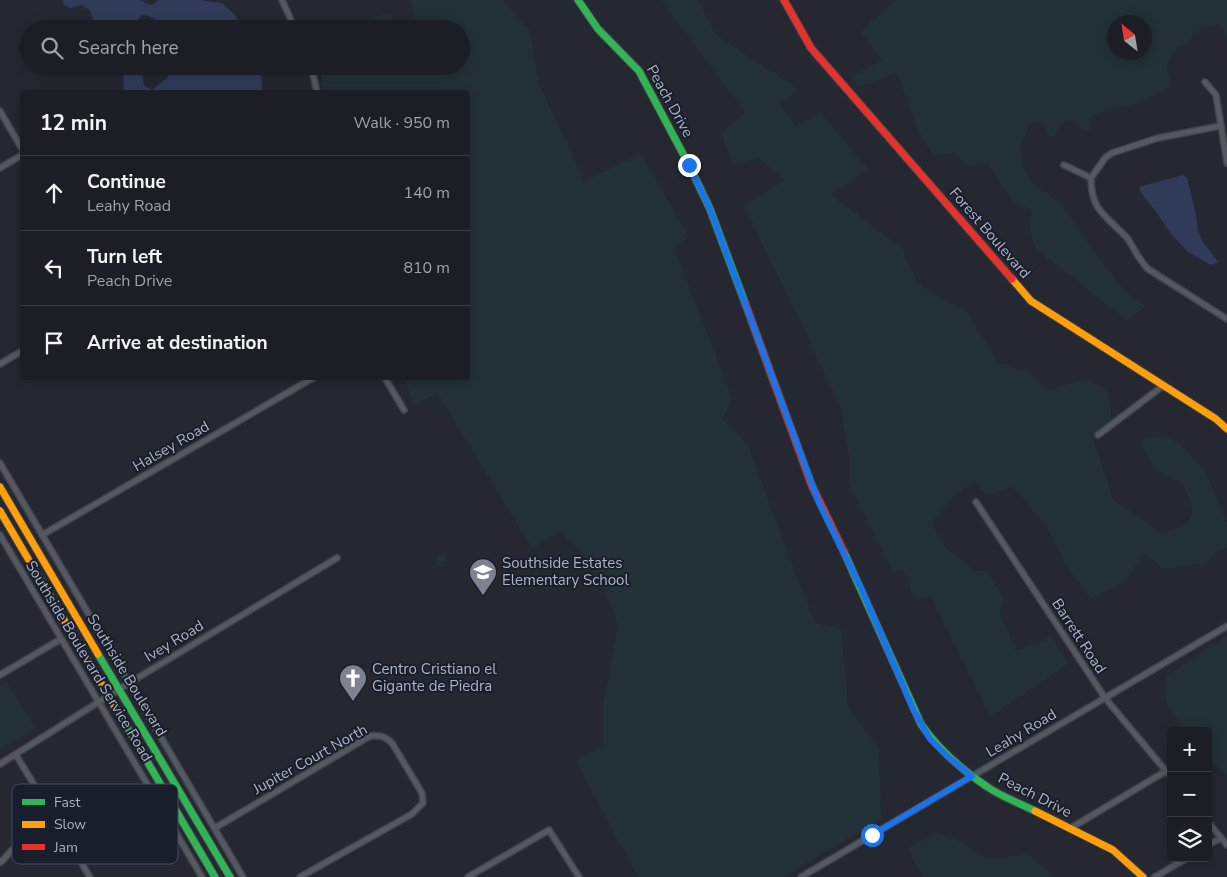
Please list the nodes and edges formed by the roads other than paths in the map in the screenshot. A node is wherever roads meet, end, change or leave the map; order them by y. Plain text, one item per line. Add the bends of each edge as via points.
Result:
1 (282, 0) edge
2 (578, 0) edge
3 (784, 0) edge
4 (290, 20) edge
5 (313, 75) edge
6 (1205, 82) dead end
7 (317, 90) edge
8 (0, 111) edge
9 (1220, 126) junction
10 (20, 146) edge
11 (20, 156) edge
12 (1227, 163) edge
13 (1064, 165) dead end
14 (0, 168) edge
15 (1091, 178) junction
16 (1227, 320) edge
17 (20, 352) edge
18 (0, 364) edge
19 (310, 380) edge
20 (386, 380) edge
21 (1164, 384) junction
22 (404, 410) dead end
23 (1227, 429) edge
24 (1098, 435) dead end
25 (0, 463) edge
26 (0, 487) edge
27 (976, 502) dead end
28 (0, 511) edge
29 (0, 535) edge
30 (42, 535) junction
31 (337, 558) dead end
32 (1227, 626) edge
33 (61, 639) junction
34 (0, 675) edge
35 (129, 683) junction
36 (119, 689) junction
37 (109, 696) junction
38 (1104, 698) junction
39 (99, 703) junction
40 (16, 755) junction
41 (0, 764) edge
42 (1166, 771) joint
43 (972, 776) junction
44 (33, 784) edge
45 (147, 784) edge
46 (161, 784) edge
47 (175, 784) edge
48 (178, 789) edge
49 (178, 814) edge
50 (1212, 827) edge
51 (215, 828) junction
52 (1071, 828) junction
53 (178, 836) edge
54 (1221, 838) junction
55 (1212, 843) edge
56 (1227, 845) edge
57 (12, 850) edge
58 (1, 862) dead end
59 (1180, 862) edge
60 (82, 864) edge
61 (90, 877) edge
62 (202, 877) edge
63 (215, 877) edge
64 (230, 877) edge
65 (244, 877) edge
66 (300, 877) edge
67 (468, 877) edge
68 (579, 877) edge
69 (801, 877) edge
70 (1143, 877) edge
71 (1155, 877) edge

1 - 4 street
2 - 43 main road, Peach Drive via 595,26 639,71 689,165 710,209 819,503 861,588 918,718 930,739
3 - 21 main road, Forest Boulevard via 811,48 1031,302
5 - 7 street
6 - 9 street via 1216,95
8 - 10 street
9 - 12 street
9 - 15 street via 1158,138 1112,153
11 - 14 street
13 - 15 street
15 - 16 street via 1095,205 1127,238 1144,265
17 - 18 street
19 - 30 street, Halsey Road
20 - 22 street
21 - 23 main road, Forest Boulevard
21 - 24 street
25 - 30 street, Southside Boulevard Service Road
26 - 36 main road, Southside Boulevard
27 - 38 street, Barrett Road
28 - 37 main road, Southside Boulevard
29 - 33 street, Southside Boulevard Service Road
30 - 35 street, Southside Boulevard Service Road
31 - 35 street, Ivey Road
32 - 38 street, Leahy Road
33 - 34 street
33 - 39 street, Southside Boulevard Service Road
35 - 36 street, Ivey Road
35 - 51 street, Southside Boulevard Service Road
36 - 37 street, Ivey Road
36 - 47 main road, Southside Boulevard
37 - 39 street, Ivey Road
37 - 46 main road, Southside Boulevard
38 - 42 street, Barrett Road
38 - 43 street, Leahy Road
39 - 40 street, Ivey Road
39 - 45 street, Southside Boulevard Service Road
40 - 41 street, Ivey Road
40 - 44 street
42 - 52 street
43 - 52 main road, Peach Drive via 987,787
43 - 69 street, Leahy Road
48 - 64 main road, Southside Boulevard
49 - 63 main road, Southside Boulevard
50 - 54 street
51 - 65 street, Southside Boulevard Service Road
51 - 66 street, Jupiter Court North via 370,736 386,737 408,768 422,793 423,803 412,814
52 - 70 main road, Peach Drive via 1113,850
53 - 62 street, Southside Boulevard Service Road
54 - 55 street
54 - 56 street
57 - 58 street
59 - 71 street
60 - 61 street
67 - 68 street via 549,830

